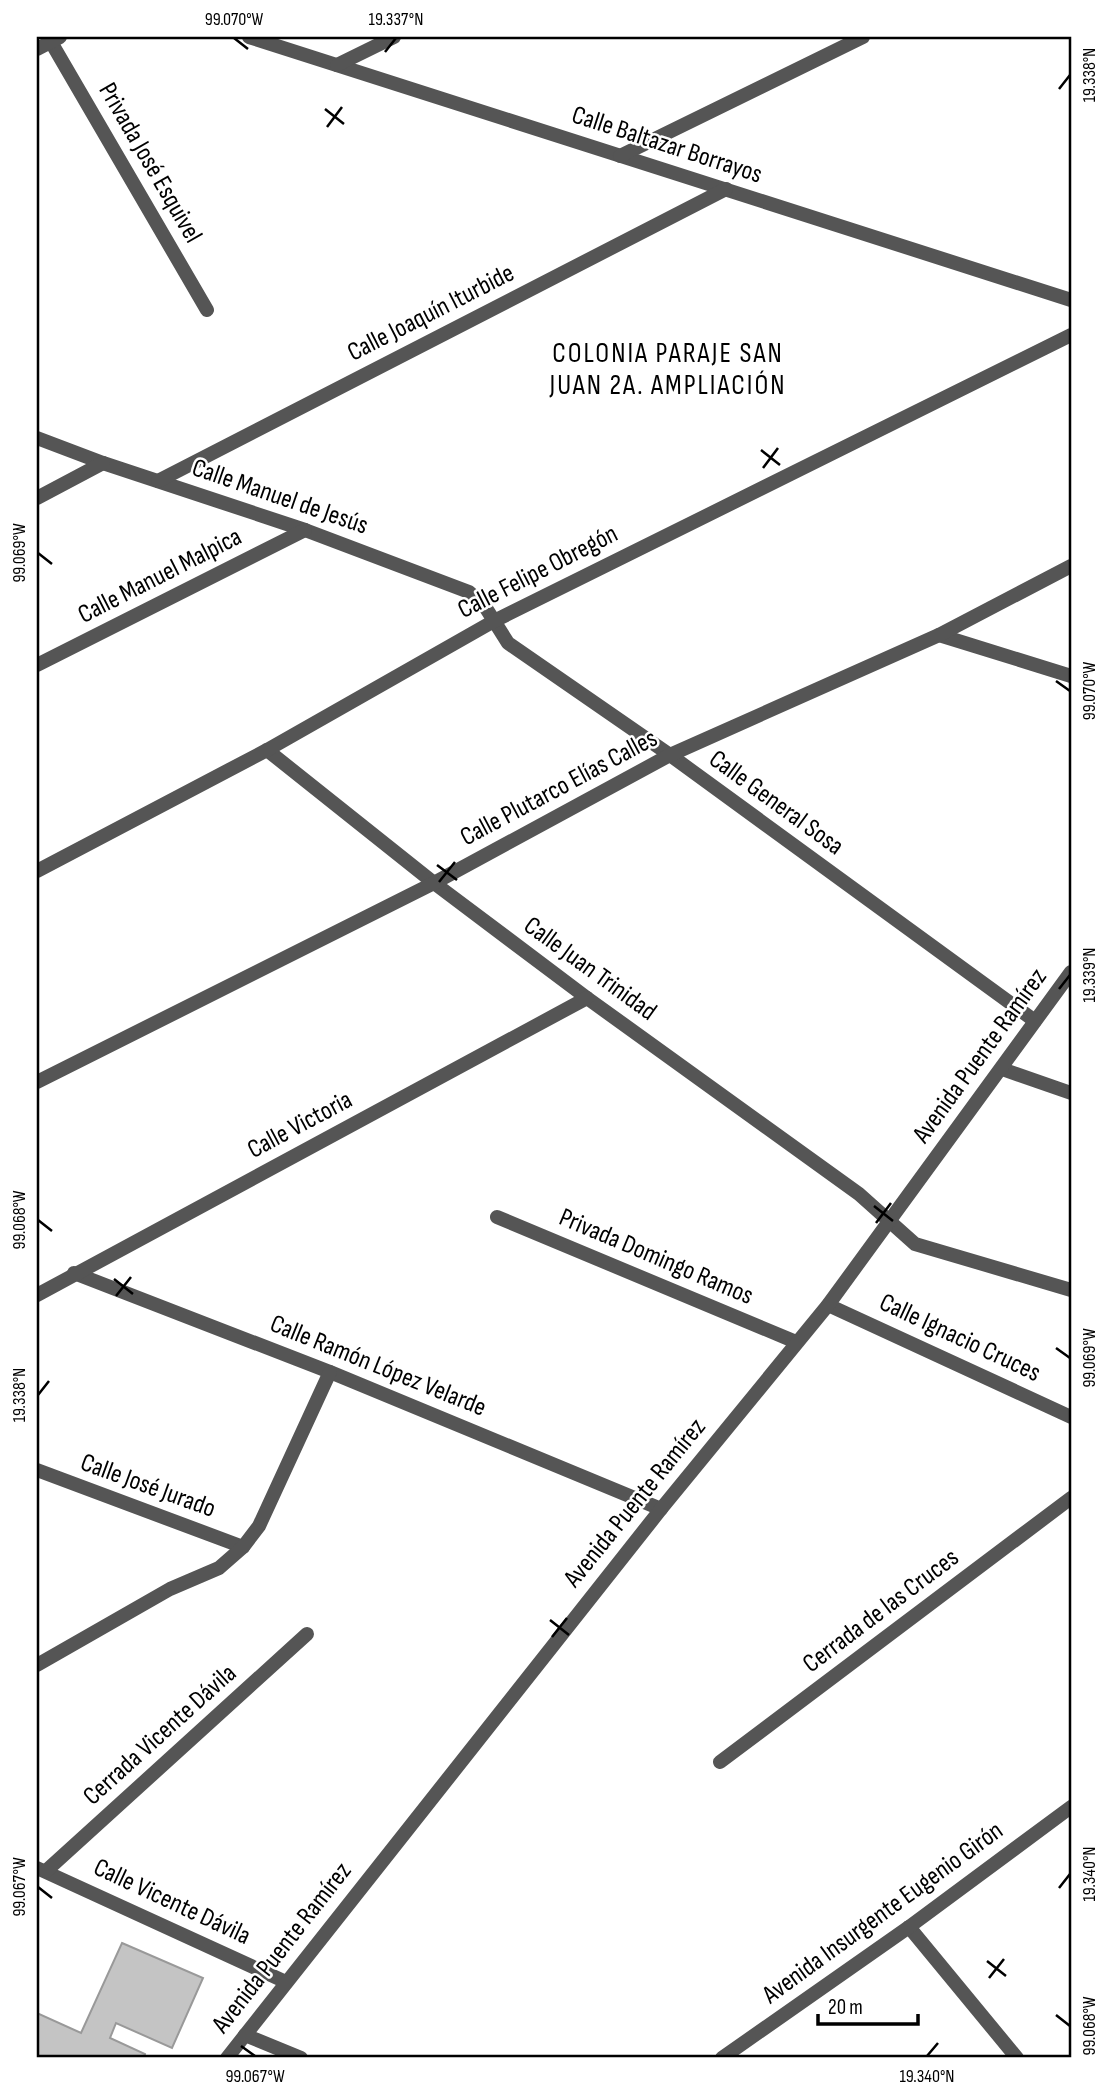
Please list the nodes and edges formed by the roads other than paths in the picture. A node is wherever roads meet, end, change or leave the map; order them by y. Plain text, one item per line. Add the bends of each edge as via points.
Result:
1 (249, 37) edge
2 (394, 37) edge
3 (863, 37) edge
4 (55, 39) edge
5 (37, 49) edge
6 (337, 65) junction
7 (620, 156) junction
8 (726, 190) junction
9 (1071, 300) edge
10 (207, 310) dead end
11 (1071, 335) edge
12 (37, 438) edge
13 (103, 463) junction
14 (158, 481) junction
15 (37, 498) edge
16 (305, 530) junction
17 (1071, 566) edge
18 (494, 621) junction
19 (939, 635) junction
20 (37, 665) edge
21 (1071, 676) edge
22 (267, 750) junction
23 (670, 755) junction
24 (37, 871) edge
25 (434, 883) junction
26 (1071, 972) edge
27 (587, 998) junction
28 (1035, 1021) junction
29 (1002, 1069) junction
30 (37, 1082) edge
31 (1071, 1093) edge
32 (497, 1217) dead end
33 (890, 1221) junction
34 (74, 1273) junction
35 (1071, 1290) edge
36 (37, 1294) edge
37 (828, 1305) junction
38 (796, 1342) junction
39 (330, 1372) junction
40 (1071, 1417) edge
41 (37, 1470) edge
42 (1071, 1498) edge
43 (661, 1509) junction
44 (243, 1547) junction
45 (307, 1634) dead end
46 (37, 1665) edge
47 (720, 1762) dead end
48 (1071, 1807) edge
49 (41, 1869) edge
50 (909, 1927) junction
51 (286, 1982) junction
52 (245, 2035) junction
53 (227, 2058) edge
54 (300, 2058) edge
55 (722, 2058) edge
56 (1017, 2058) edge

1 - 6 street, Calle Baltazar Borrayos
2 - 6 street
3 - 7 street
4 - 5 street
4 - 10 street, Privada José Esquivel
6 - 7 street, Calle Baltazar Borrayos
7 - 8 street, Calle Baltazar Borrayos
8 - 9 street, Calle Baltazar Borrayos
8 - 14 street, Calle Joaquín Iturbide
11 - 18 street, Calle Felipe Obregón
12 - 13 street, Calle Manuel de Jesús
13 - 14 street, Calle Manuel de Jesús
13 - 15 street
14 - 16 street, Calle Manuel de Jesús
16 - 18 street, Calle Manuel de Jesús via 469,592
16 - 20 street, Calle Manuel Malpica
17 - 19 street, Calle Plutarco Elías Calles
18 - 22 street, Calle Felipe Obregón
18 - 23 street, Calle General Sosa via 508,643
19 - 21 street
19 - 23 street, Calle Plutarco Elías Calles
22 - 24 street, Calle Felipe Obregón
22 - 25 street, Calle Juan Trinidad
23 - 25 street, Calle Plutarco Elías Calles
23 - 28 street, Calle General Sosa
25 - 27 street, Calle Juan Trinidad
25 - 30 street, Calle Plutarco Elías Calles
26 - 28 street, Avenida Puente Ramírez
27 - 33 street, Calle Juan Trinidad
27 - 34 street, Calle Victoria
28 - 29 street, Avenida Puente Ramírez
29 - 31 street
29 - 33 street, Avenida Puente Ramírez
32 - 38 street, Privada Domingo Ramos
33 - 35 street, Calle Juan Trinidad via 915,1244
33 - 37 street, Avenida Puente Ramírez
34 - 36 street, Calle Victoria
34 - 39 street, Calle Ramón López Velarde
37 - 38 street, Avenida Puente Ramírez
37 - 40 street, Calle Ignacio Cruces
38 - 43 street, Avenida Puente Ramírez
39 - 43 street, Calle Ramón López Velarde
39 - 44 street via 259,1527
41 - 44 street, Calle José Jurado
42 - 47 street, Cerrada de las Cruces
43 - 51 street, Avenida Puente Ramírez
44 - 46 street via 219,1567
45 - 49 street, Cerrada Vicente Dávila
48 - 50 street, Avenida Insurgente Eugenio Girón
49 - 51 street, Calle Vicente Dávila
50 - 55 street, Avenida Insurgente Eugenio Girón
50 - 56 street
51 - 52 street, Avenida Puente Ramírez
52 - 53 street, Avenida Puente Ramírez
52 - 54 street

